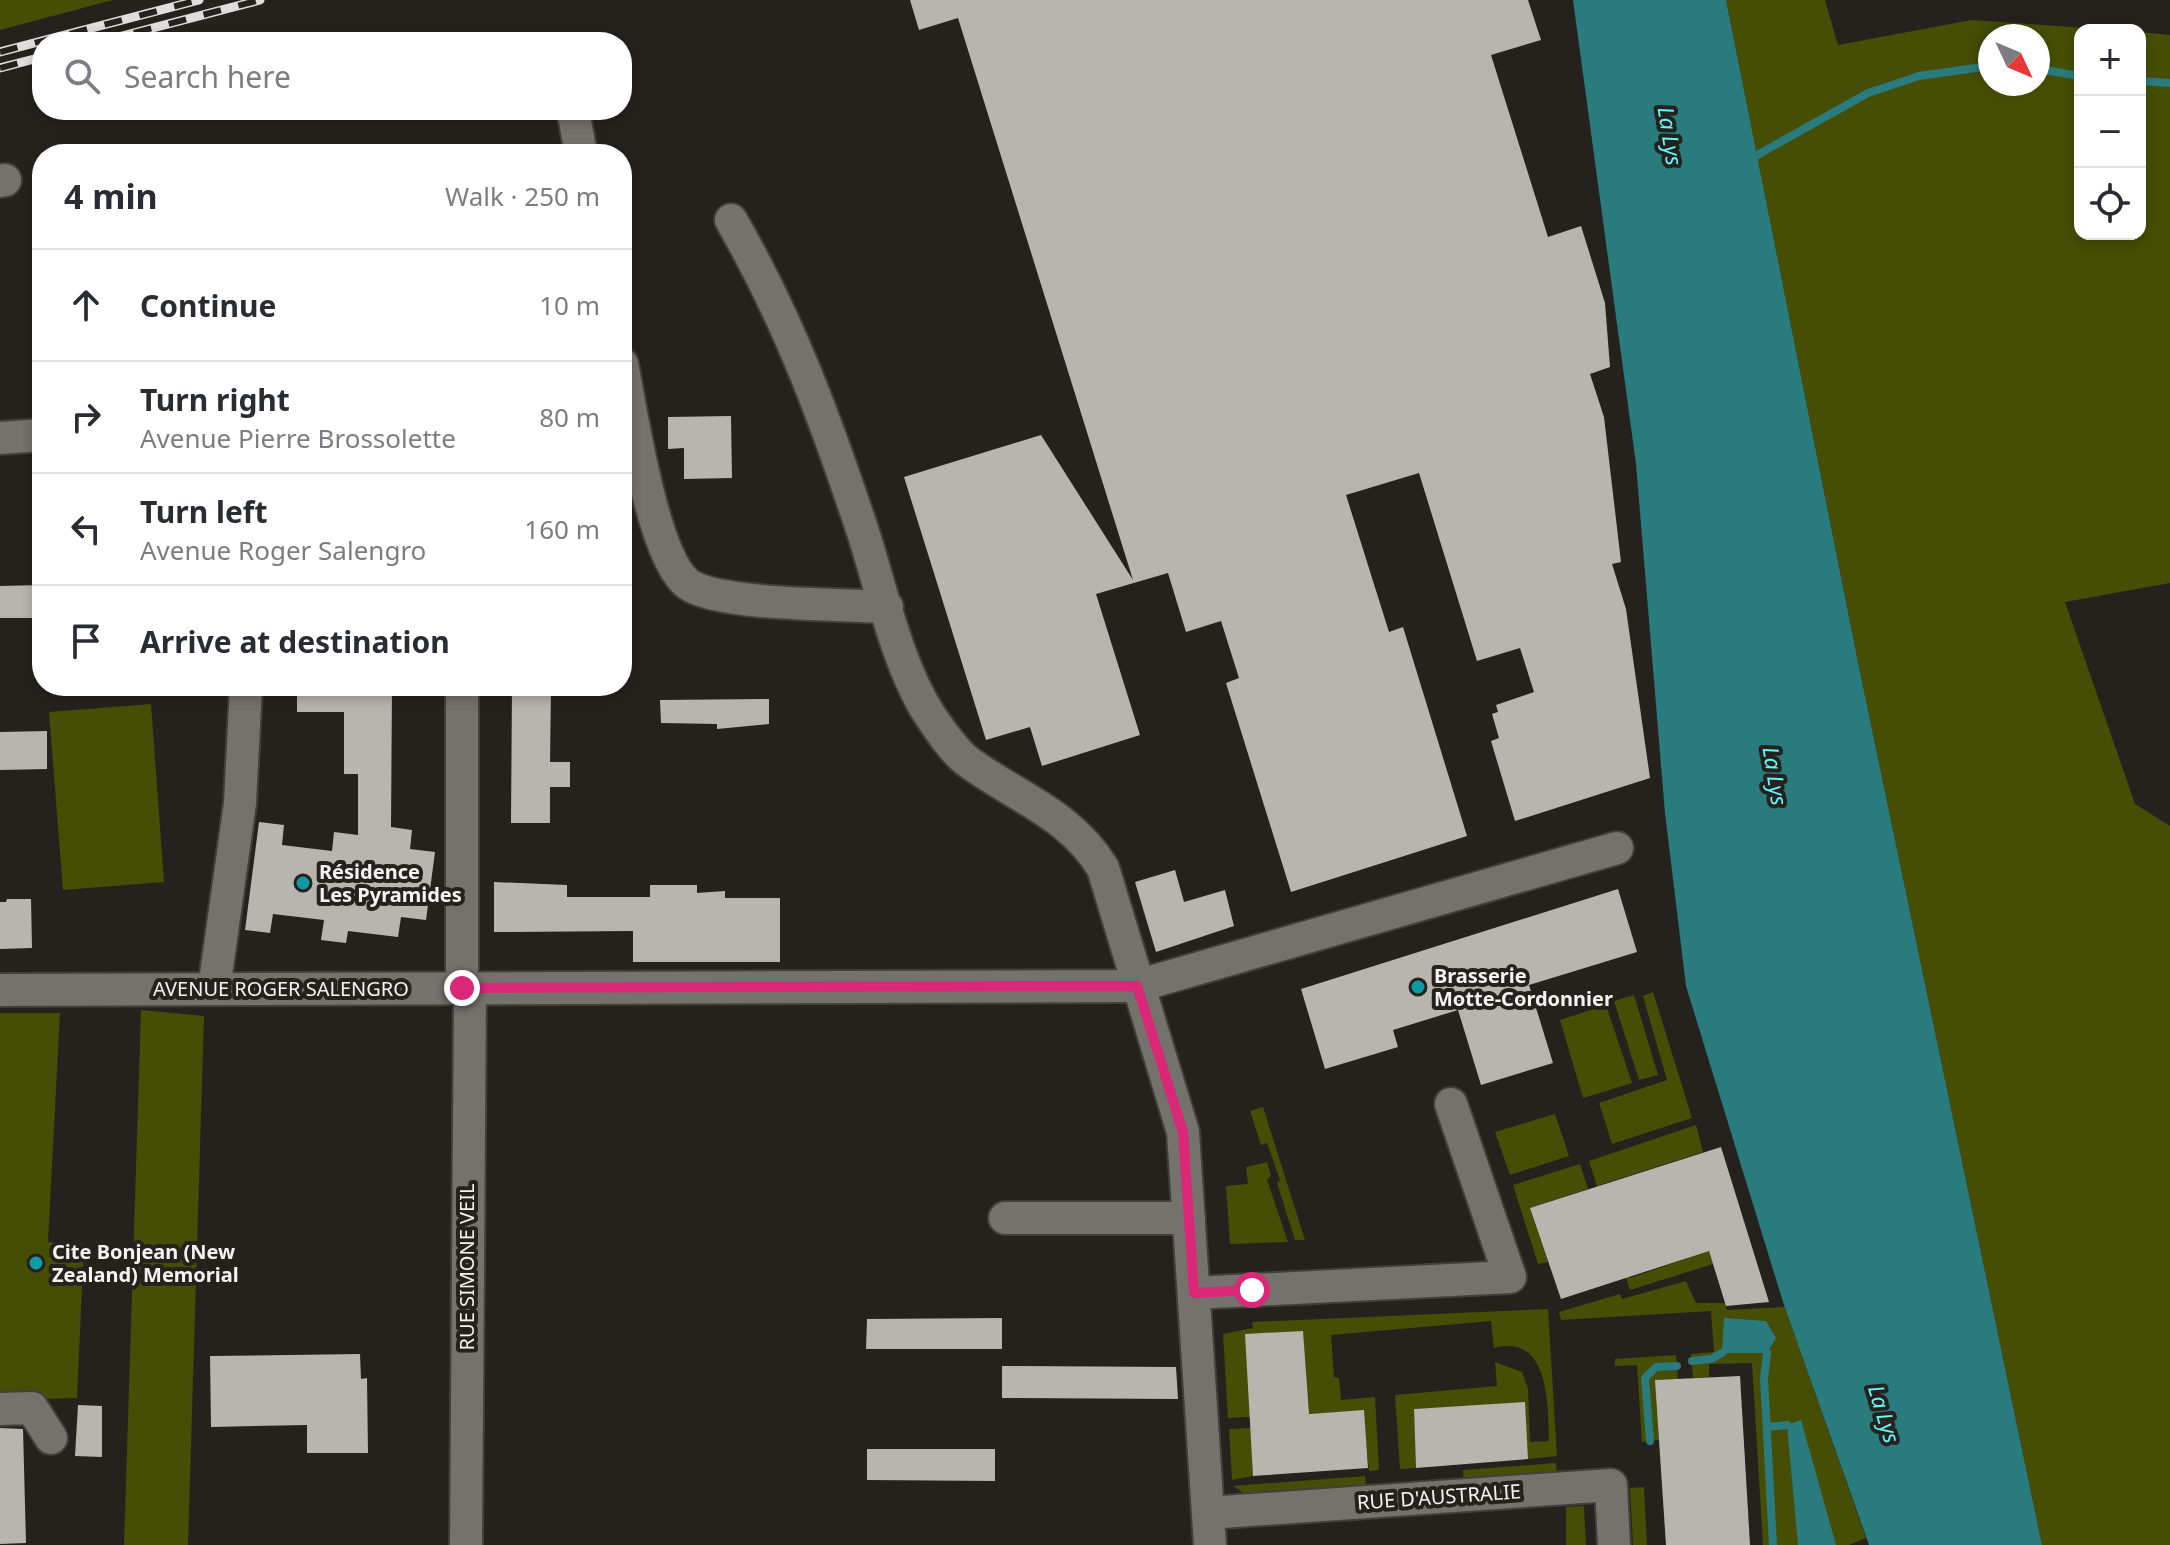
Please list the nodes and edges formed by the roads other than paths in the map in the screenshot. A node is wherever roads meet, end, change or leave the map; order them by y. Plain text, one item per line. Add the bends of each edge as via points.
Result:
1 (575, 120) edge
2 (579, 144) edge
3 (731, 220) dead end
4 (632, 417) edge
5 (32, 436) edge
6 (0, 438) edge
7 (887, 607) junction
8 (245, 696) edge
9 (462, 696) edge
10 (1617, 848) dead end
11 (1137, 986) junction
12 (466, 988) junction
13 (214, 989) junction
14 (0, 990) edge
15 (1451, 1104) dead end
16 (1005, 1218) dead end
17 (1189, 1218) junction
18 (1194, 1293) junction
19 (0, 1409) edge
20 (51, 1438) dead end
21 (1208, 1513) junction
22 (466, 1545) edge
23 (1210, 1545) edge
24 (1614, 1545) edge

1 - 2 street
3 - 7 street via 771,289 823,413
4 - 7 street via 666,553 686,584 713,595
5 - 6 street
7 - 11 street via 928,713 964,759 1086,841 1103,868
8 - 13 street via 240,803
9 - 12 street, RUE SIMONE VEIL
10 - 11 street, AVENUE ROGER SALENGRO
11 - 12 street, AVENUE ROGER SALENGRO
11 - 17 street via 1179,1116
12 - 13 street, AVENUE ROGER SALENGRO
12 - 22 street, RUE SIMONE VEIL
13 - 14 street, AVENUE ROGER SALENGRO
15 - 18 street via 1510,1277
16 - 17 street
17 - 18 street
18 - 21 street
19 - 20 street via 32,1408
21 - 23 street
21 - 24 street, RUE D'AUSTRALIE via 1611,1485

